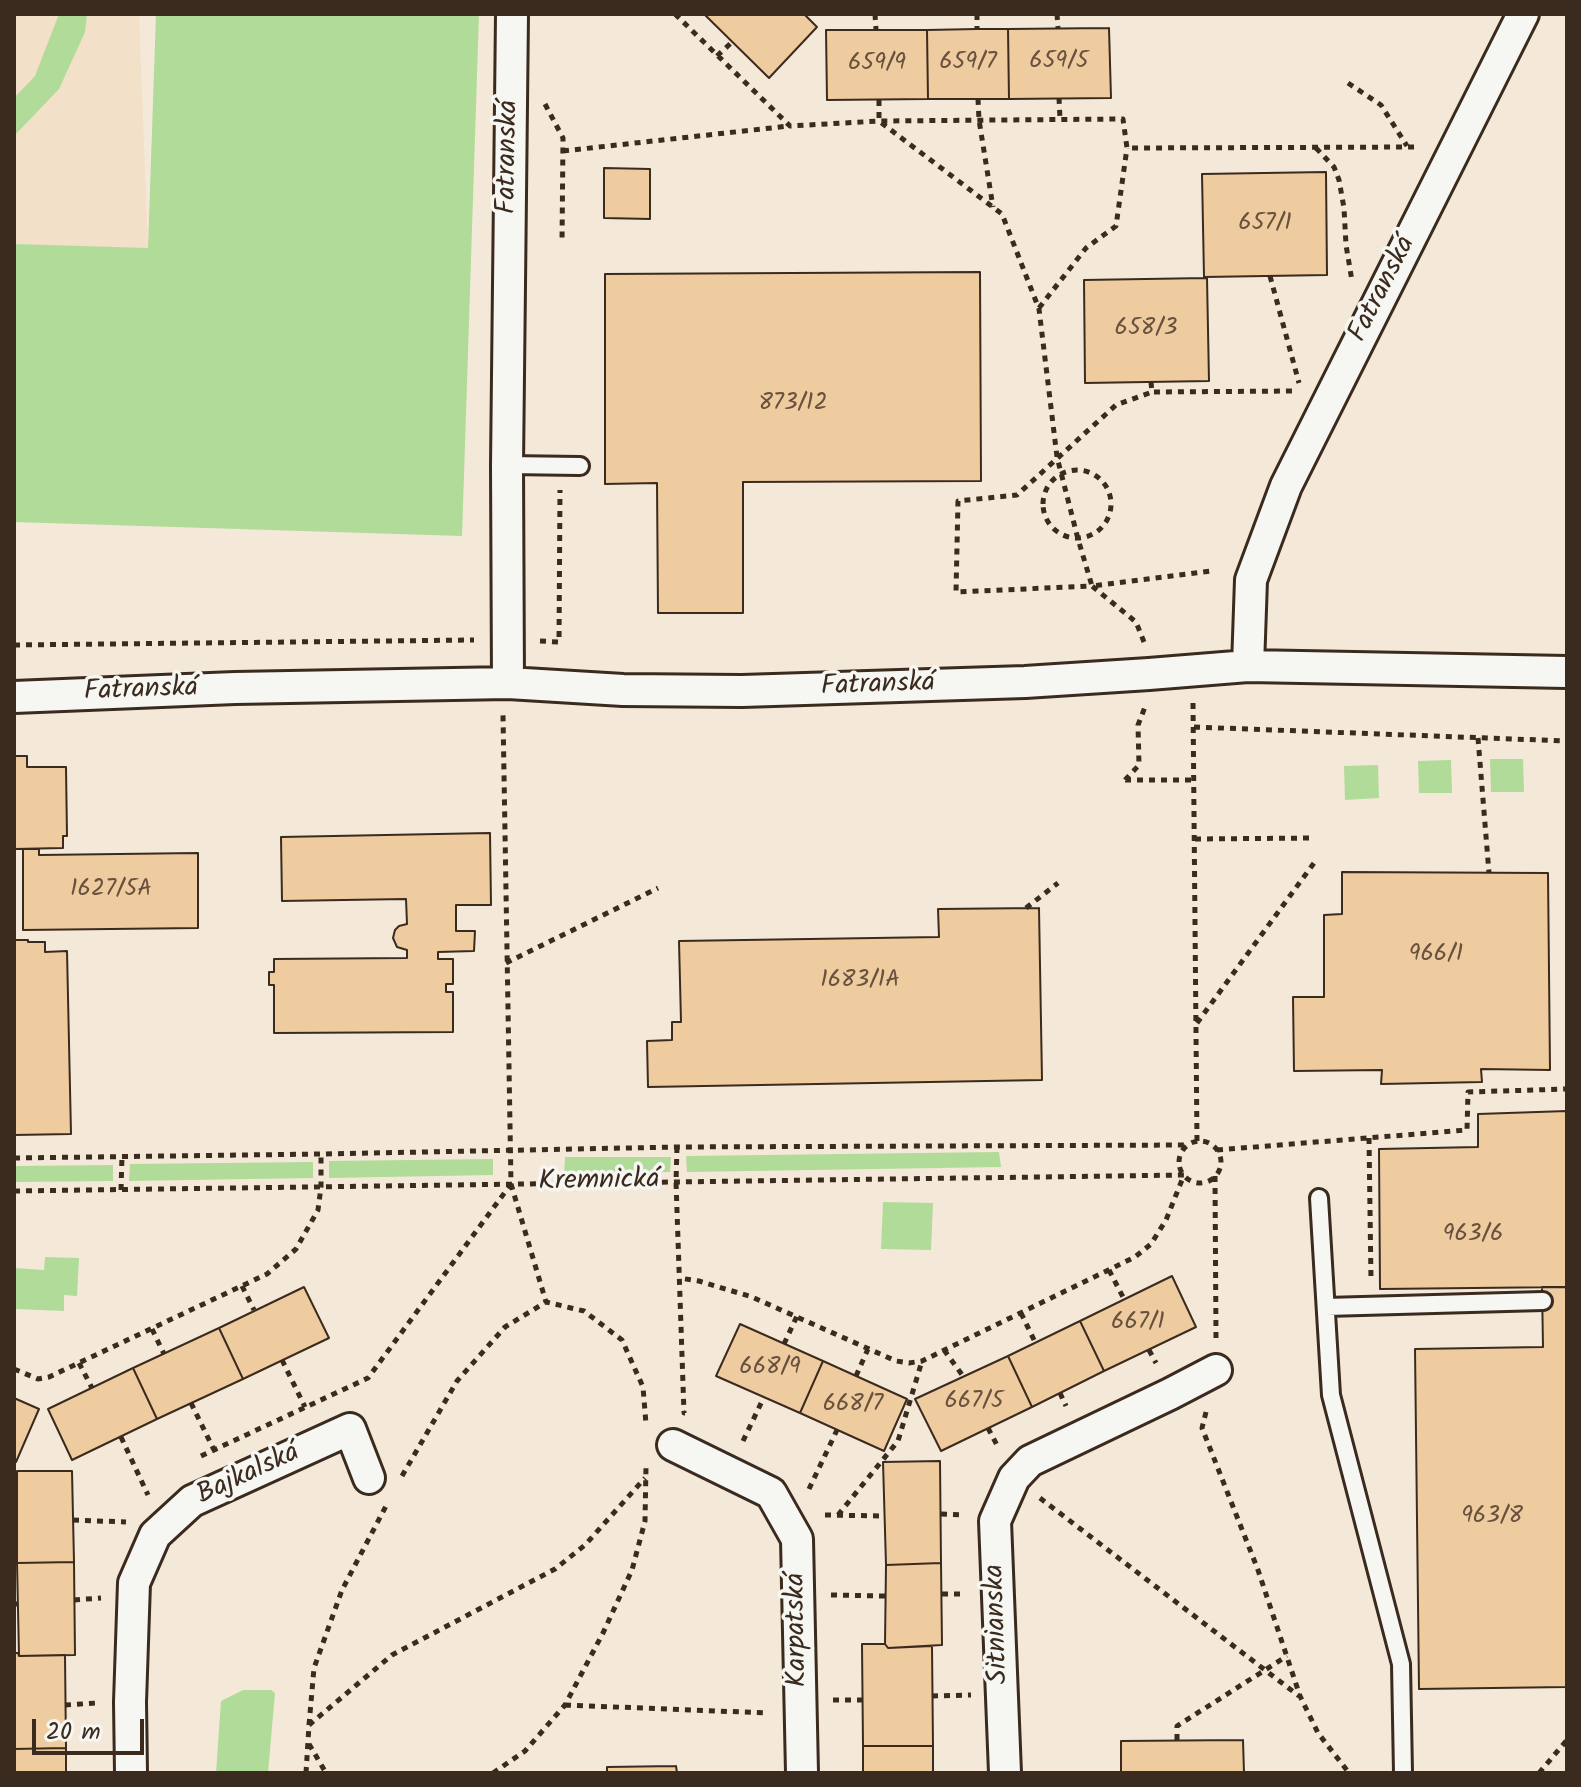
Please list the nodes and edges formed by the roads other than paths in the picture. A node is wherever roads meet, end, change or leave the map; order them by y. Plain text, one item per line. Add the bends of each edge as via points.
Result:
1 (512, 14) edge
2 (1523, 14) edge
3 (507, 465) junction
4 (580, 466) dead end
5 (1248, 666) junction
6 (1567, 672) edge
7 (505, 694) junction
8 (14, 697) edge
9 (1319, 1198) dead end
10 (1543, 1301) dead end
11 (1326, 1307) junction
12 (1216, 1370) road end
13 (660, 1440) road end
14 (385, 1488) road end
15 (131, 1773) edge
16 (802, 1773) edge
17 (1005, 1773) edge
18 (1403, 1773) edge

1 - 3 street, Fatranská
2 - 5 street, Fatranská via 1286,486 1251,580
3 - 4 lane
3 - 7 street, Fatranská
5 - 6 street, Fatranská
5 - 7 street, Fatranská via 1025,682
7 - 8 street, Fatranská via 235,688
9 - 11 lane
10 - 11 lane
11 - 18 lane via 1331,1395 1401,1664
12 - 17 street, Sitnianska via 1030,1461 1014,1478 995,1521
13 - 16 street, Karpatská via 771,1493 797,1539
14 - 15 street, Bajkalská via 350,1429 192,1501 155,1535 134,1583

